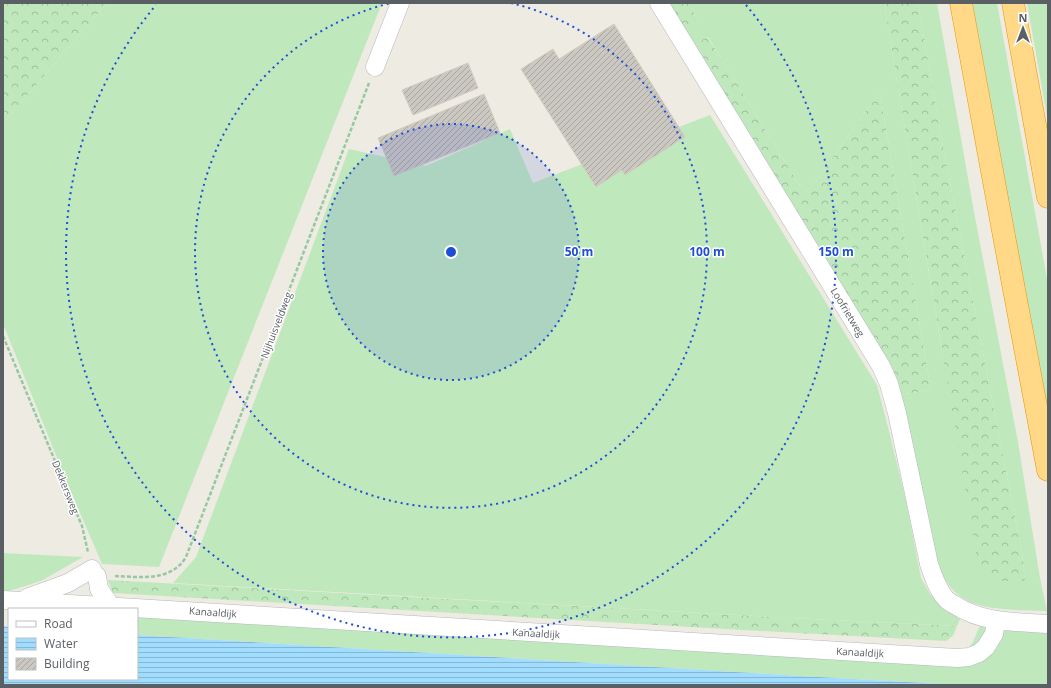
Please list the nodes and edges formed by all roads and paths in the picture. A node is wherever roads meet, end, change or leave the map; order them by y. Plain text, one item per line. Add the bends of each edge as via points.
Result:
1 (400, 3) edge
2 (659, 3) edge
3 (961, 3) edge
4 (1013, 3) edge
5 (375, 67) joint
6 (1048, 196) edge
7 (3, 336) edge
8 (1048, 470) edge
9 (94, 572) junction
10 (3, 600) edge
11 (21, 600) junction
12 (111, 606) junction
13 (996, 620) junction
14 (1048, 624) edge

1 - 5 street
2 - 13 street, Loofrietweg via 881,366 897,412 929,564 940,590 947,600 961,609
3 - 8 highway
4 - 6 highway
5 - 9 path, Nijhuisveldweg via 186,557 182,564 162,575 147,577
7 - 9 path, Dekkersweg via 82,526
9 - 11 street
9 - 12 street via 99,589
10 - 11 street, Kanaaldijk
11 - 12 street, Kanaaldijk
12 - 13 street, Kanaaldijk via 957,658 970,657 986,647 994,634
13 - 14 street

